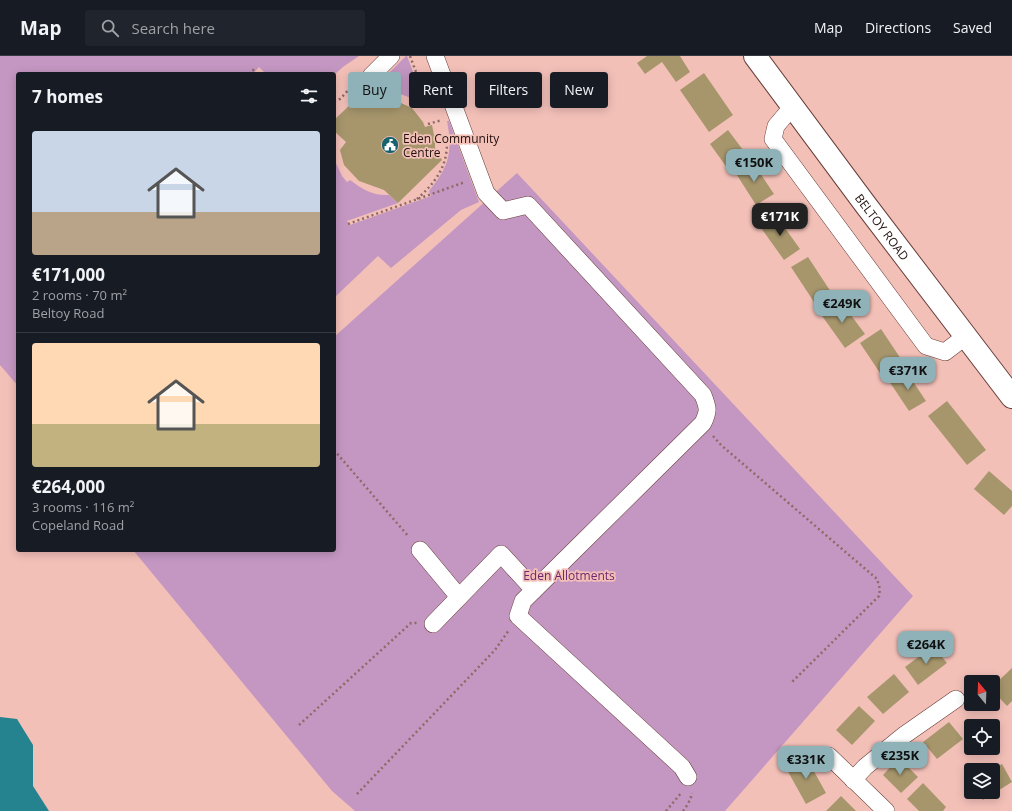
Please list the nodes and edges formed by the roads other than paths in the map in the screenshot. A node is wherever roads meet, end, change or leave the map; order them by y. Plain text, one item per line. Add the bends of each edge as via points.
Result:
1 (391, 56) edge
2 (435, 56) edge
3 (755, 56) edge
4 (375, 72) edge
5 (792, 106) junction
6 (966, 336) junction
7 (1012, 397) edge
8 (420, 550) road end
9 (534, 590) junction
10 (459, 597) junction
11 (433, 624) road end
12 (956, 699) dead end
13 (828, 756) dead end
14 (688, 777) road end
15 (853, 780) junction
16 (886, 811) edge

1 - 4 street
2 - 9 street via 486,193 503,211 528,204 703,395 708,406 703,423
3 - 5 main road, BELTOY ROAD
5 - 6 main road, BELTOY ROAD
5 - 6 street via 776,126 773,139 926,346 945,352
6 - 7 main road, BELTOY ROAD
8 - 10 street
9 - 10 street via 501,554
9 - 14 street via 523,601 518,616 682,767
10 - 11 street
12 - 15 street via 903,736
13 - 15 street
15 - 16 street

